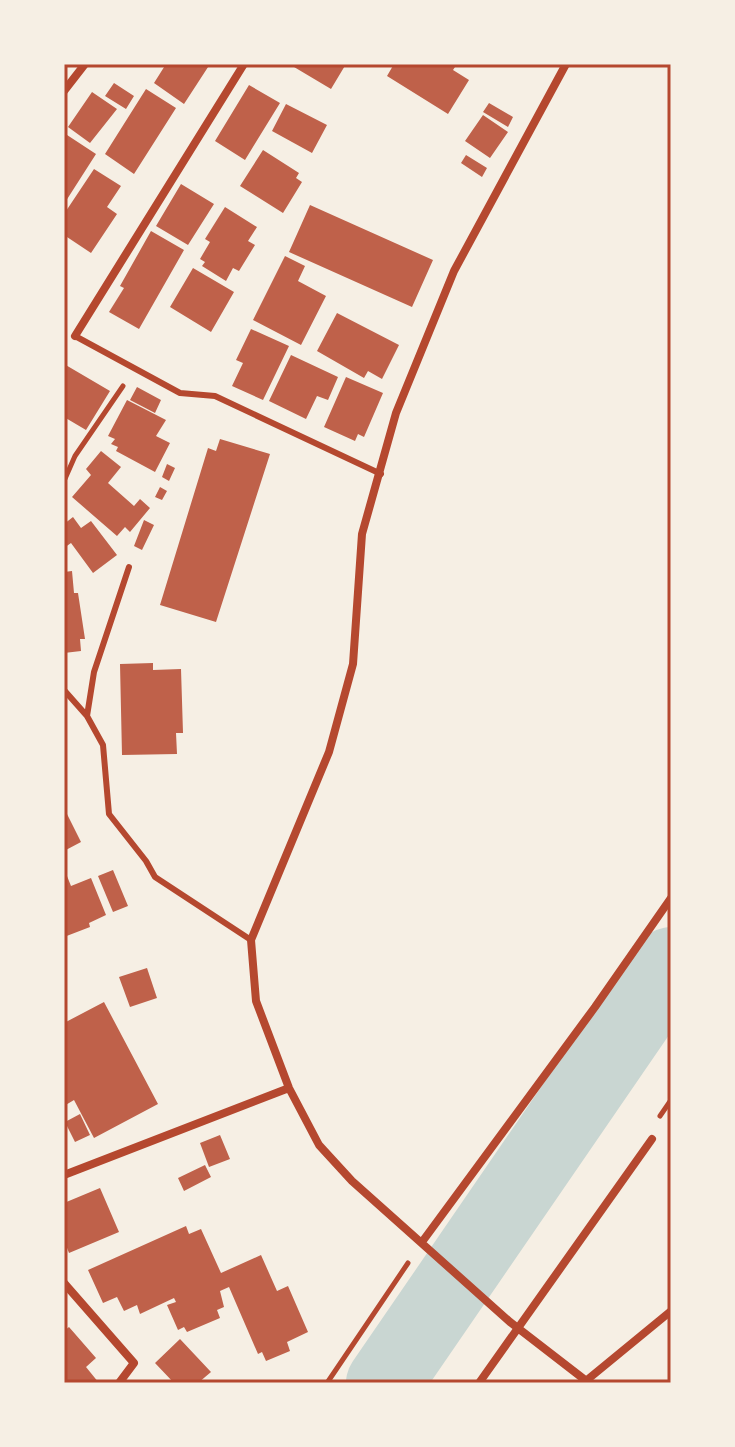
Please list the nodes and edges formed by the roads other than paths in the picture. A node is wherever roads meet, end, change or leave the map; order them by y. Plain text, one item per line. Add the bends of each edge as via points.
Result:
1 (85, 64) edge
2 (244, 64) edge
3 (566, 64) edge
4 (64, 91) edge
5 (75, 336) joint
6 (381, 474) junction
7 (129, 567) dead end
8 (64, 690) edge
9 (87, 716) junction
10 (671, 898) edge
11 (251, 940) junction
12 (289, 1088) junction
13 (652, 1139) dead end
14 (64, 1175) edge
15 (422, 1242) junction
16 (64, 1283) edge
17 (671, 1311) edge
18 (514, 1325) junction
19 (588, 1382) edge
20 (119, 1383) edge
21 (479, 1383) edge

1 - 4 street
2 - 5 street
3 - 6 street via 454,271 396,413
5 - 6 lane via 180,393 215,396
6 - 11 street via 362,534 353,664 329,752
7 - 9 lane via 94,672
8 - 9 lane
9 - 11 lane via 103,745 109,814 155,877
10 - 15 street
11 - 12 street via 256,1001
12 - 14 street
12 - 15 street via 319,1145
13 - 18 street
15 - 18 street
16 - 20 street via 134,1363
17 - 19 street
18 - 19 street
18 - 21 street

